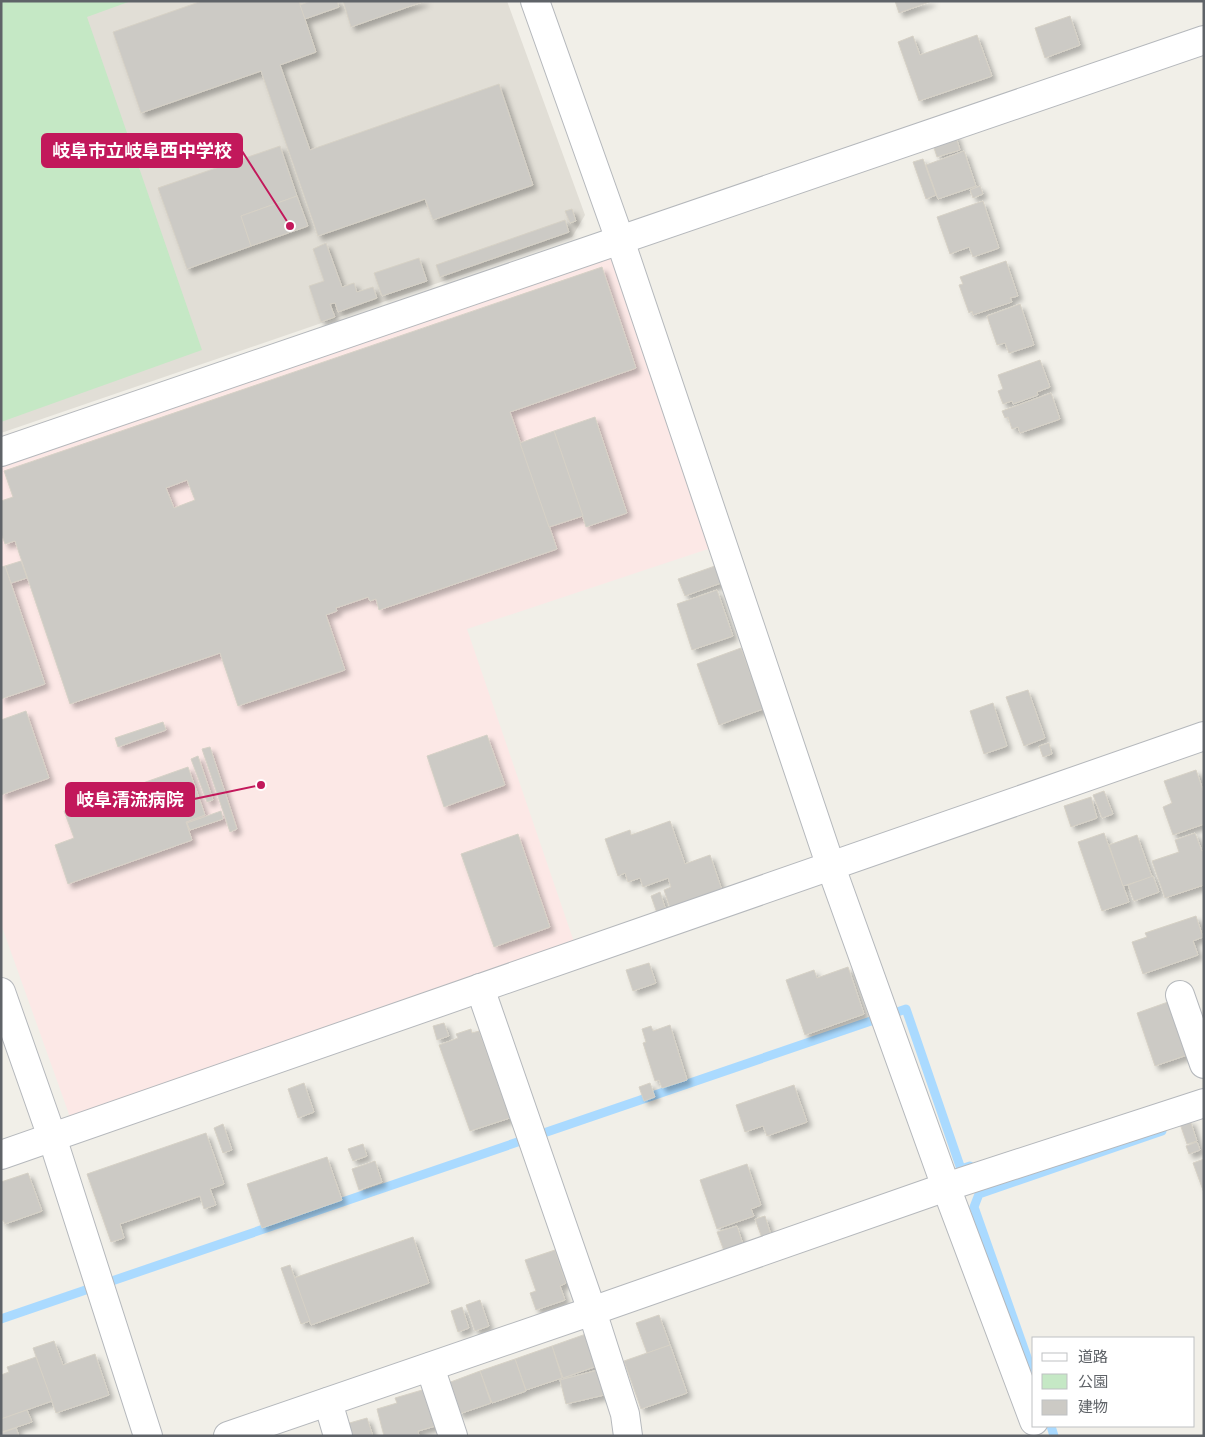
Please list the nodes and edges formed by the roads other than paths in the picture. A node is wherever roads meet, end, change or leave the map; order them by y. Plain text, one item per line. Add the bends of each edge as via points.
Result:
1 (535, 1) edge
2 (1204, 40) edge
3 (620, 240) junction
4 (1, 452) edge
5 (1204, 736) edge
6 (831, 867) junction
7 (480, 988) junction
8 (1, 992) edge
9 (1180, 996) dead end
10 (1204, 1064) edge
11 (1204, 1103) edge
12 (52, 1137) junction
13 (1, 1155) edge
14 (946, 1188) junction
15 (592, 1311) junction
16 (430, 1367) junction
17 (328, 1402) junction
18 (1032, 1416) edge
19 (148, 1436) edge
20 (228, 1436) edge
21 (338, 1436) edge
22 (453, 1436) edge
23 (628, 1436) edge

1 - 3 street
2 - 3 street
3 - 4 street
3 - 6 street
5 - 6 street
6 - 7 street
6 - 14 street
7 - 12 street
7 - 15 street
8 - 12 street
9 - 10 street
11 - 14 street
12 - 13 street
12 - 19 street
14 - 15 street
14 - 18 street
15 - 16 street
15 - 23 street via 625,1414
16 - 17 street
16 - 22 street
17 - 20 street
17 - 21 street

